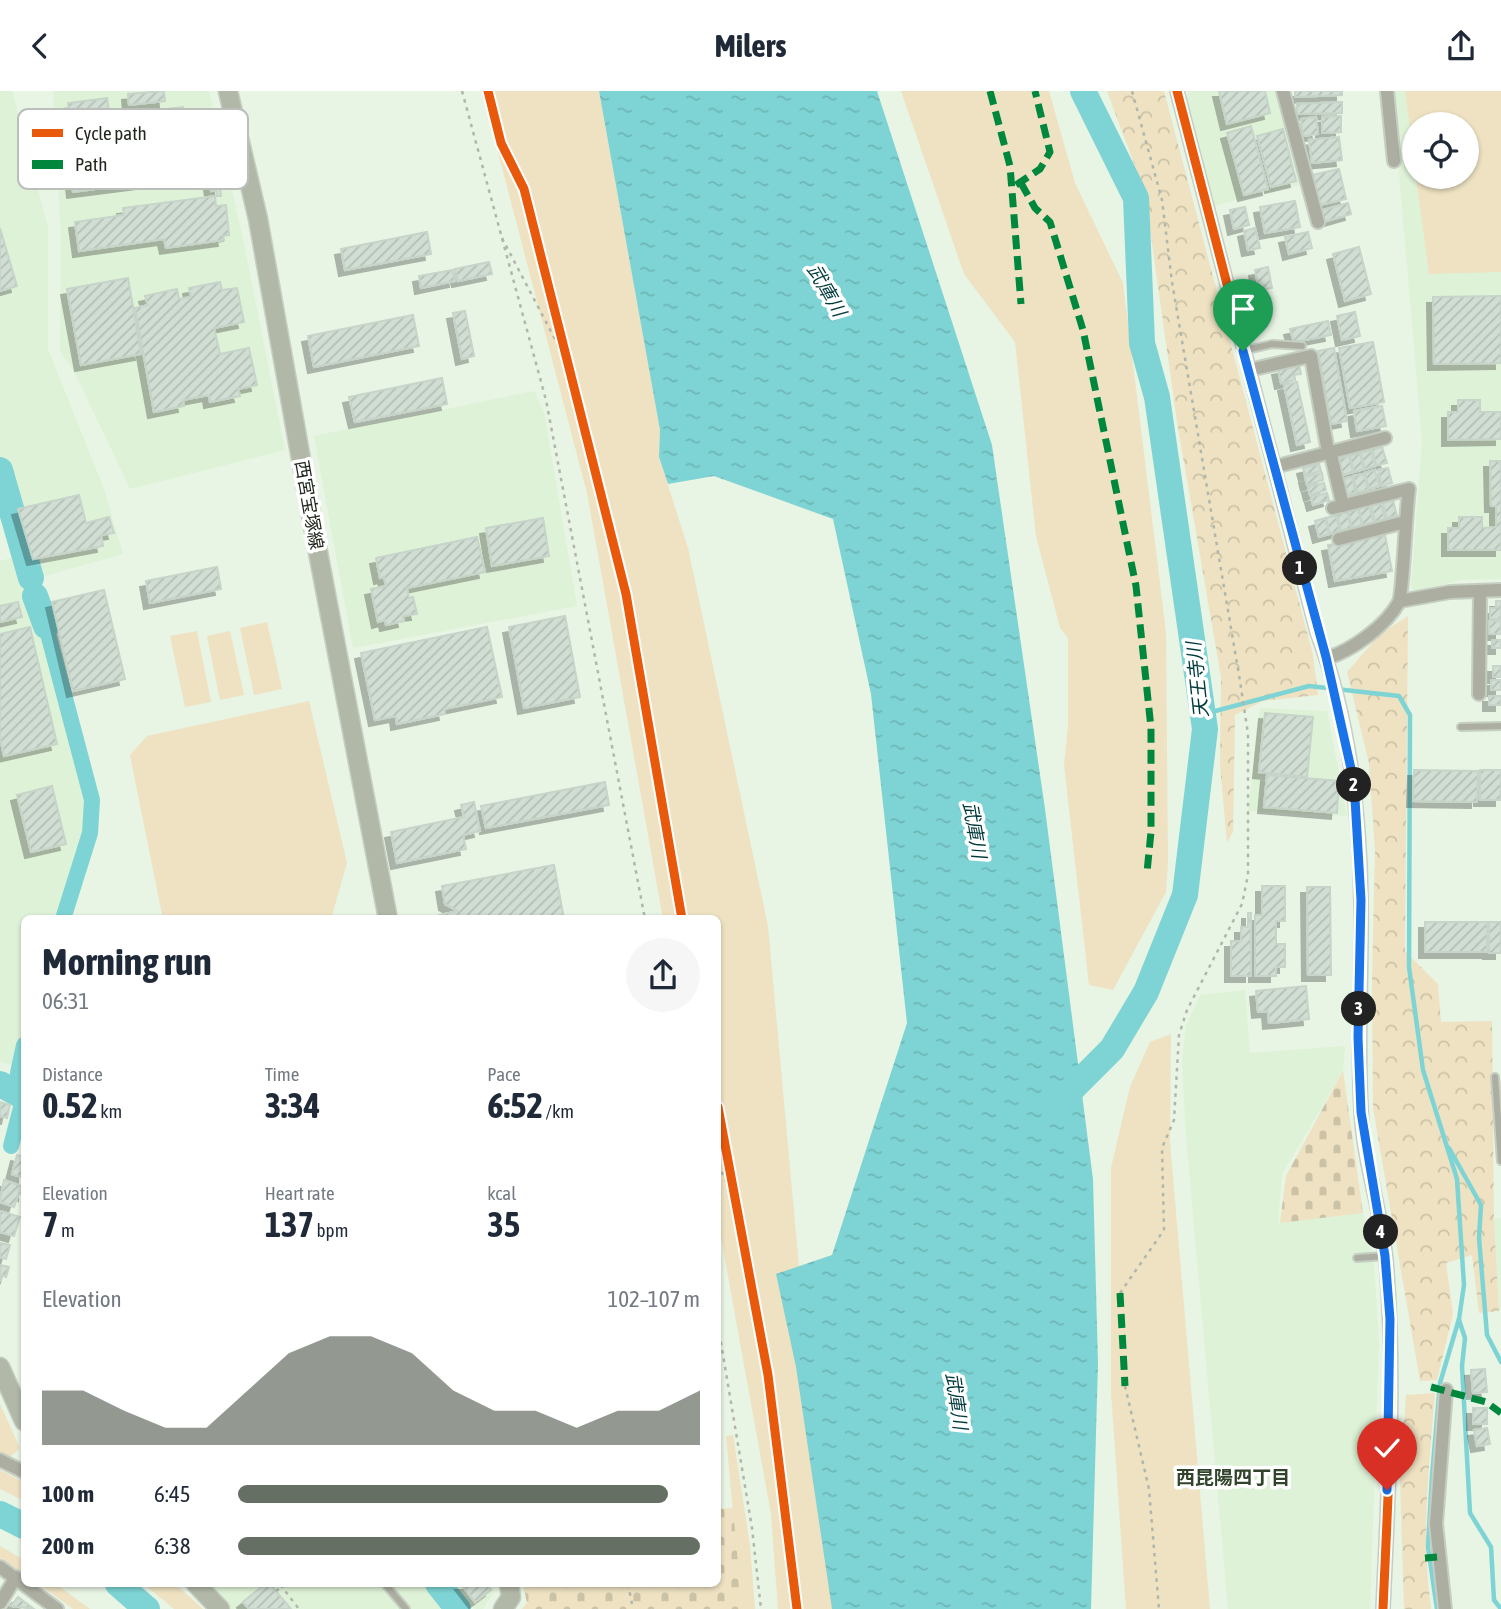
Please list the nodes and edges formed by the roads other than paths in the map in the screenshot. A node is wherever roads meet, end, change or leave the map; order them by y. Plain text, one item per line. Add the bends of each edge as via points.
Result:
1 (228, 91) edge
2 (1177, 91) edge
3 (1283, 91) edge
4 (1387, 91) edge
5 (232, 109) edge
6 (1394, 161) dead end
7 (248, 176) edge
8 (1318, 222) dead end
9 (1302, 347) dead end
10 (1243, 351) junction
11 (1249, 370) junction
12 (1385, 438) dead end
13 (1329, 452) junction
14 (1274, 467) junction
15 (1405, 522) junction
16 (1339, 539) dead end
17 (1501, 590) edge
18 (1480, 591) junction
19 (1400, 601) junction
20 (1326, 657) junction
21 (1479, 694) dead end
22 (1501, 726) edge
23 (1461, 727) dead end
24 (387, 915) edge
25 (1495, 1077) dead end
26 (1499, 1139) edge
27 (1501, 1161) edge
28 (1385, 1256) junction
29 (1357, 1258) dead end
30 (0, 1367) edge
31 (1446, 1390) dead end
32 (21, 1414) edge
33 (0, 1460) edge
34 (21, 1468) edge
35 (0, 1567) edge
36 (16, 1577) junction
37 (21, 1581) edge
38 (29, 1587) edge
39 (199, 1587) edge
40 (388, 1587) edge
41 (509, 1587) edge
42 (1384, 1588) junction
43 (0, 1603) edge
44 (57, 1609) edge
45 (220, 1609) edge
46 (406, 1609) edge
47 (503, 1609) edge
48 (1383, 1609) edge
49 (1390, 1609) edge
50 (1445, 1609) edge

1 - 5 main road, 西宮宝塚線
2 - 10 street
3 - 8 street
4 - 6 street
7 - 24 main road, 西宮宝塚線
9 - 10 lane via 1272,344
10 - 11 street
11 - 13 street via 1311,356 1318,424
11 - 14 street
12 - 13 street
13 - 14 street
13 - 15 street via 1338,507 1409,489
14 - 20 street
15 - 16 street
15 - 19 street
17 - 18 street
18 - 19 street
18 - 21 street
19 - 20 street via 1351,647
20 - 28 street via 1354,782 1361,900 1361,1112
22 - 23 lane
25 - 26 lane
26 - 27 lane
28 - 29 lane
28 - 42 street via 1391,1393
30 - 32 main road
31 - 50 street via 1436,1524
33 - 34 street
35 - 36 street
36 - 37 street
36 - 43 street
38 - 44 street
39 - 45 main road
40 - 46 lane
41 - 47 main road via 511,1597
42 - 48 street
42 - 49 street

